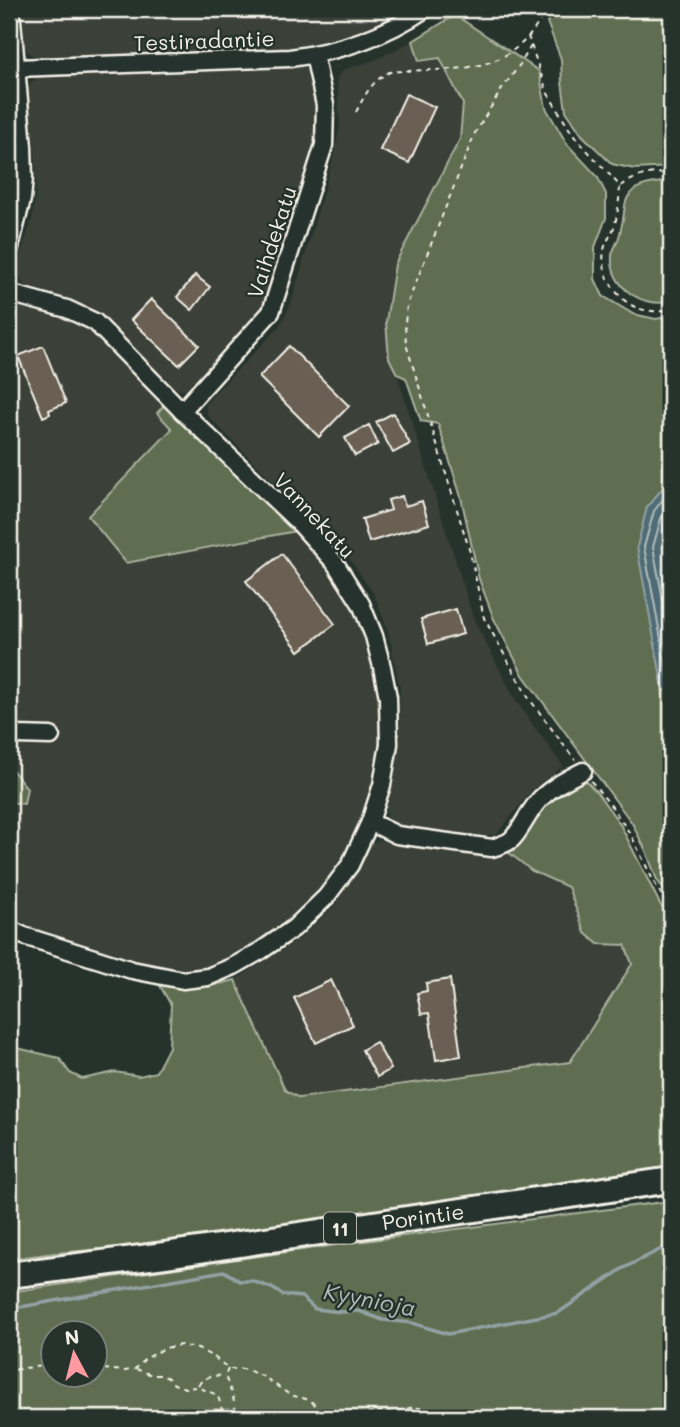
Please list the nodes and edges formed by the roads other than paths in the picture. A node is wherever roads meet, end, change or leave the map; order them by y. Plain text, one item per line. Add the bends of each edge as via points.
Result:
1 (11, 9) edge
2 (425, 9) edge
3 (314, 55) junction
4 (16, 68) junction
5 (9, 251) edge
6 (9, 293) edge
7 (182, 411) junction
8 (9, 730) edge
9 (51, 736) dead end
10 (583, 771) road end
11 (370, 822) junction
12 (9, 929) edge
13 (671, 1180) edge
14 (9, 1275) edge

1 - 4 street
2 - 3 street, Testiradantie via 382,33
3 - 4 street, Testiradantie
3 - 7 street, Vaihdekatu via 325,105 324,145 271,312
4 - 5 street via 24,178
6 - 7 street, Vannekatu via 67,309 94,322
7 - 11 street, Vannekatu via 335,563 361,604 374,636 388,697 389,744
8 - 9 street via 18,735
10 - 11 street via 555,786 531,809 512,839 492,848 397,835
11 - 12 street, Vannekatu via 350,865 294,928 208,977 183,980 132,970
13 - 14 highway, Porintie / 11

